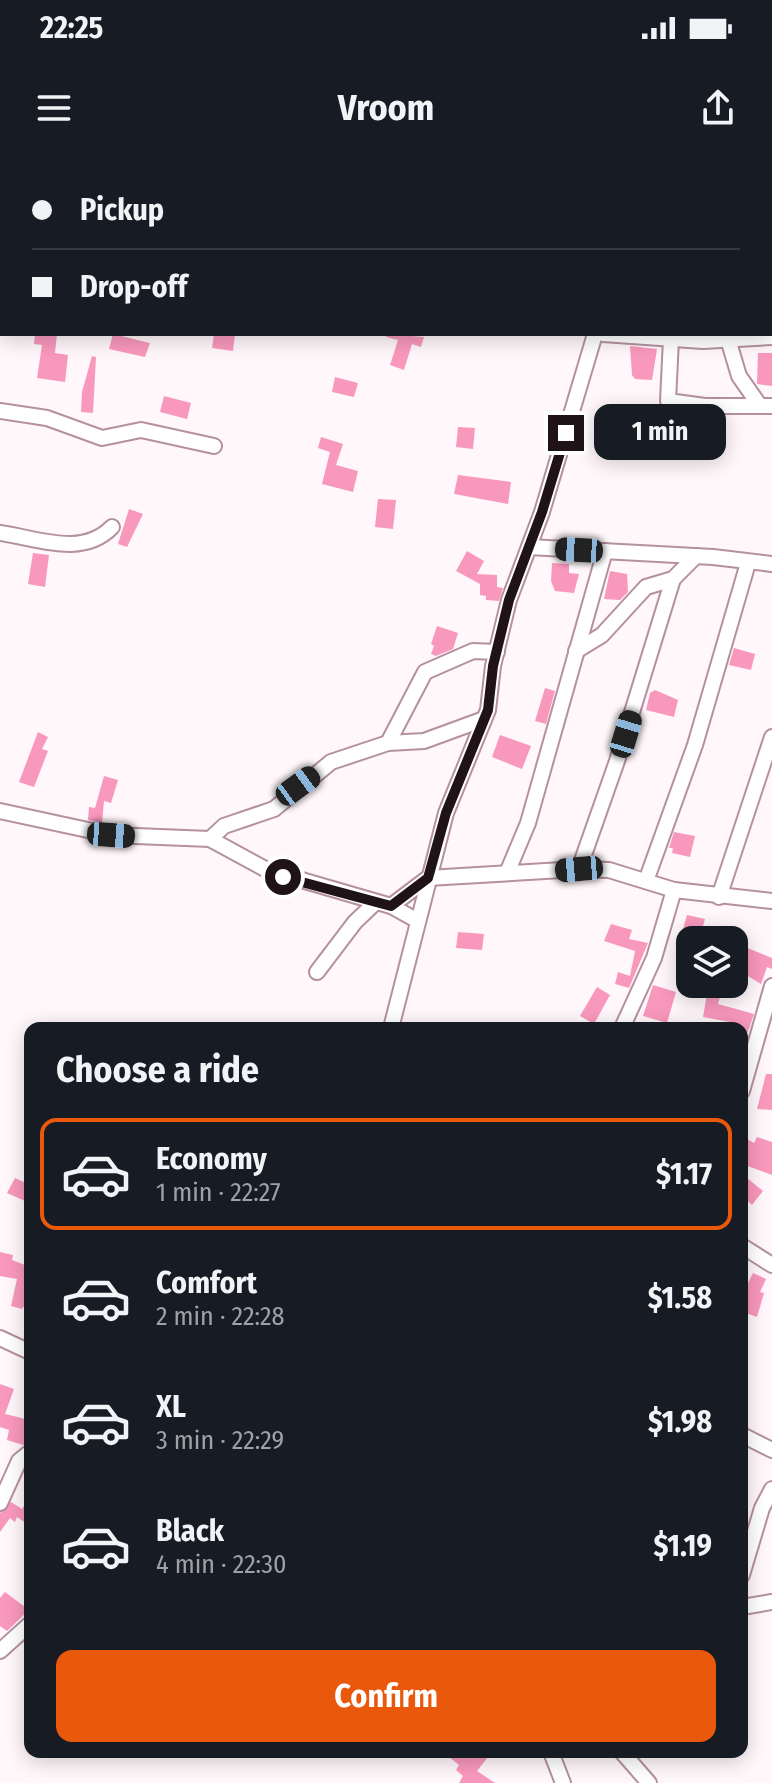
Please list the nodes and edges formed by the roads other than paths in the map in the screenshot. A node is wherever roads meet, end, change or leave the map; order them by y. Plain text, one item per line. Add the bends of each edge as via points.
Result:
1 (594, 336) edge
2 (674, 337) edge
3 (772, 337) edge
4 (728, 339) junction
5 (766, 406) edge
6 (0, 411) edge
7 (214, 446) dead end
8 (112, 527) dead end
9 (0, 533) edge
10 (529, 547) junction
11 (605, 551) junction
12 (696, 556) junction
13 (748, 563) junction
14 (772, 564) edge
15 (673, 579) junction
16 (576, 651) junction
17 (497, 652) junction
18 (484, 719) junction
19 (772, 737) edge
20 (388, 743) junction
21 (0, 811) edge
22 (210, 839) junction
23 (579, 869) junction
24 (507, 873) junction
25 (428, 878) junction
26 (646, 881) junction
27 (674, 890) junction
28 (719, 897) junction
29 (772, 901) edge
30 (383, 904) junction
31 (418, 921) junction
32 (317, 972) dead end
33 (772, 986) edge
34 (393, 1022) edge
35 (630, 1022) edge
36 (748, 1062) edge
37 (748, 1250) edge
38 (772, 1265) edge
39 (0, 1338) edge
40 (24, 1348) edge
41 (748, 1438) edge
42 (772, 1450) edge
43 (24, 1457) edge
44 (772, 1489) edge
45 (0, 1503) edge
46 (748, 1555) edge
47 (772, 1602) edge
48 (748, 1606) edge
49 (24, 1628) edge
50 (2, 1644) edge
51 (553, 1758) edge
52 (627, 1758) edge
53 (563, 1783) edge
54 (649, 1783) edge

1 - 10 street
2 - 4 street
2 - 5 street via 668,401
3 - 4 street
4 - 5 street via 739,376
6 - 7 street via 47,418 102,438 141,430
8 - 9 street via 100,539 71,545
10 - 11 street
10 - 17 street
11 - 12 street
11 - 16 street
12 - 13 street
12 - 15 street
13 - 14 street
13 - 26 street via 695,745
15 - 16 street via 646,587 602,635
15 - 23 street
16 - 24 street via 528,823
17 - 18 street
17 - 20 street via 473,651 425,672
18 - 20 street via 416,743
18 - 25 street via 446,813
19 - 28 street
20 - 22 street via 331,762 274,809 224,826
21 - 22 street via 111,835
22 - 30 street via 283,877
23 - 24 street
23 - 26 street via 609,870
24 - 25 street
25 - 30 street
25 - 31 street
26 - 27 street
27 - 28 street
27 - 35 street
28 - 29 street
30 - 31 street
30 - 32 street via 355,922
31 - 34 street
33 - 36 street
37 - 38 street
39 - 40 street
41 - 42 street
43 - 45 street
44 - 46 street
47 - 48 street
49 - 50 street
51 - 53 street
52 - 54 street

